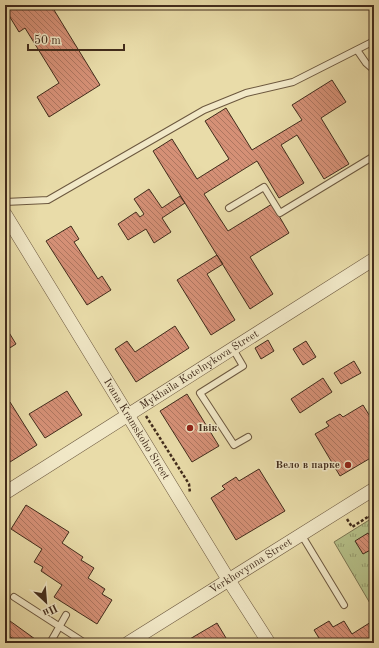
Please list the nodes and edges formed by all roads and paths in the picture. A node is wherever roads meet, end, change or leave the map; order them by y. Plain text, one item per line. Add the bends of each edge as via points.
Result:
1 (374, 41) edge
2 (357, 50) junction
3 (374, 70) edge
4 (374, 156) edge
5 (5, 202) edge
6 (229, 208) dead end
7 (5, 214) edge
8 (374, 259) edge
9 (233, 349) junction
10 (140, 407) junction
11 (129, 415) junction
12 (248, 437) dead end
13 (374, 490) edge
14 (5, 493) edge
15 (191, 497) dead end
16 (374, 513) edge
17 (369, 516) junction
18 (374, 524) edge
19 (352, 527) dead end
20 (301, 534) junction
21 (228, 580) junction
22 (14, 597) dead end
23 (344, 605) dead end
24 (66, 616) dead end
25 (59, 626) junction
26 (50, 643) edge
27 (85, 643) edge
28 (128, 643) edge
29 (269, 643) edge

1 - 2 lane
2 - 3 lane
2 - 5 lane via 293,82 246,94 204,110 48,200
4 - 6 lane via 280,213 264,187
7 - 11 street, Ivana Kramskoho Street
8 - 9 street, Mykhaila Kotelnykova Street
9 - 10 street, Mykhaila Kotelnykova Street
9 - 12 lane via 243,366 200,393 234,445
10 - 11 street, Mykhaila Kotelnykova Street
10 - 15 path via 190,484
11 - 14 street, Mykhaila Kotelnykova Street
11 - 21 street, Ivana Kramskoho Street
13 - 20 street, Verkhovynna Street
16 - 17 path
17 - 18 path
17 - 19 path
20 - 21 street, Verkhovynna Street
20 - 23 lane
21 - 28 street, Verkhovynna Street via 143,637
21 - 29 street, Ivana Kramskoho Street
22 - 25 lane
24 - 25 lane
25 - 26 lane
25 - 27 lane

